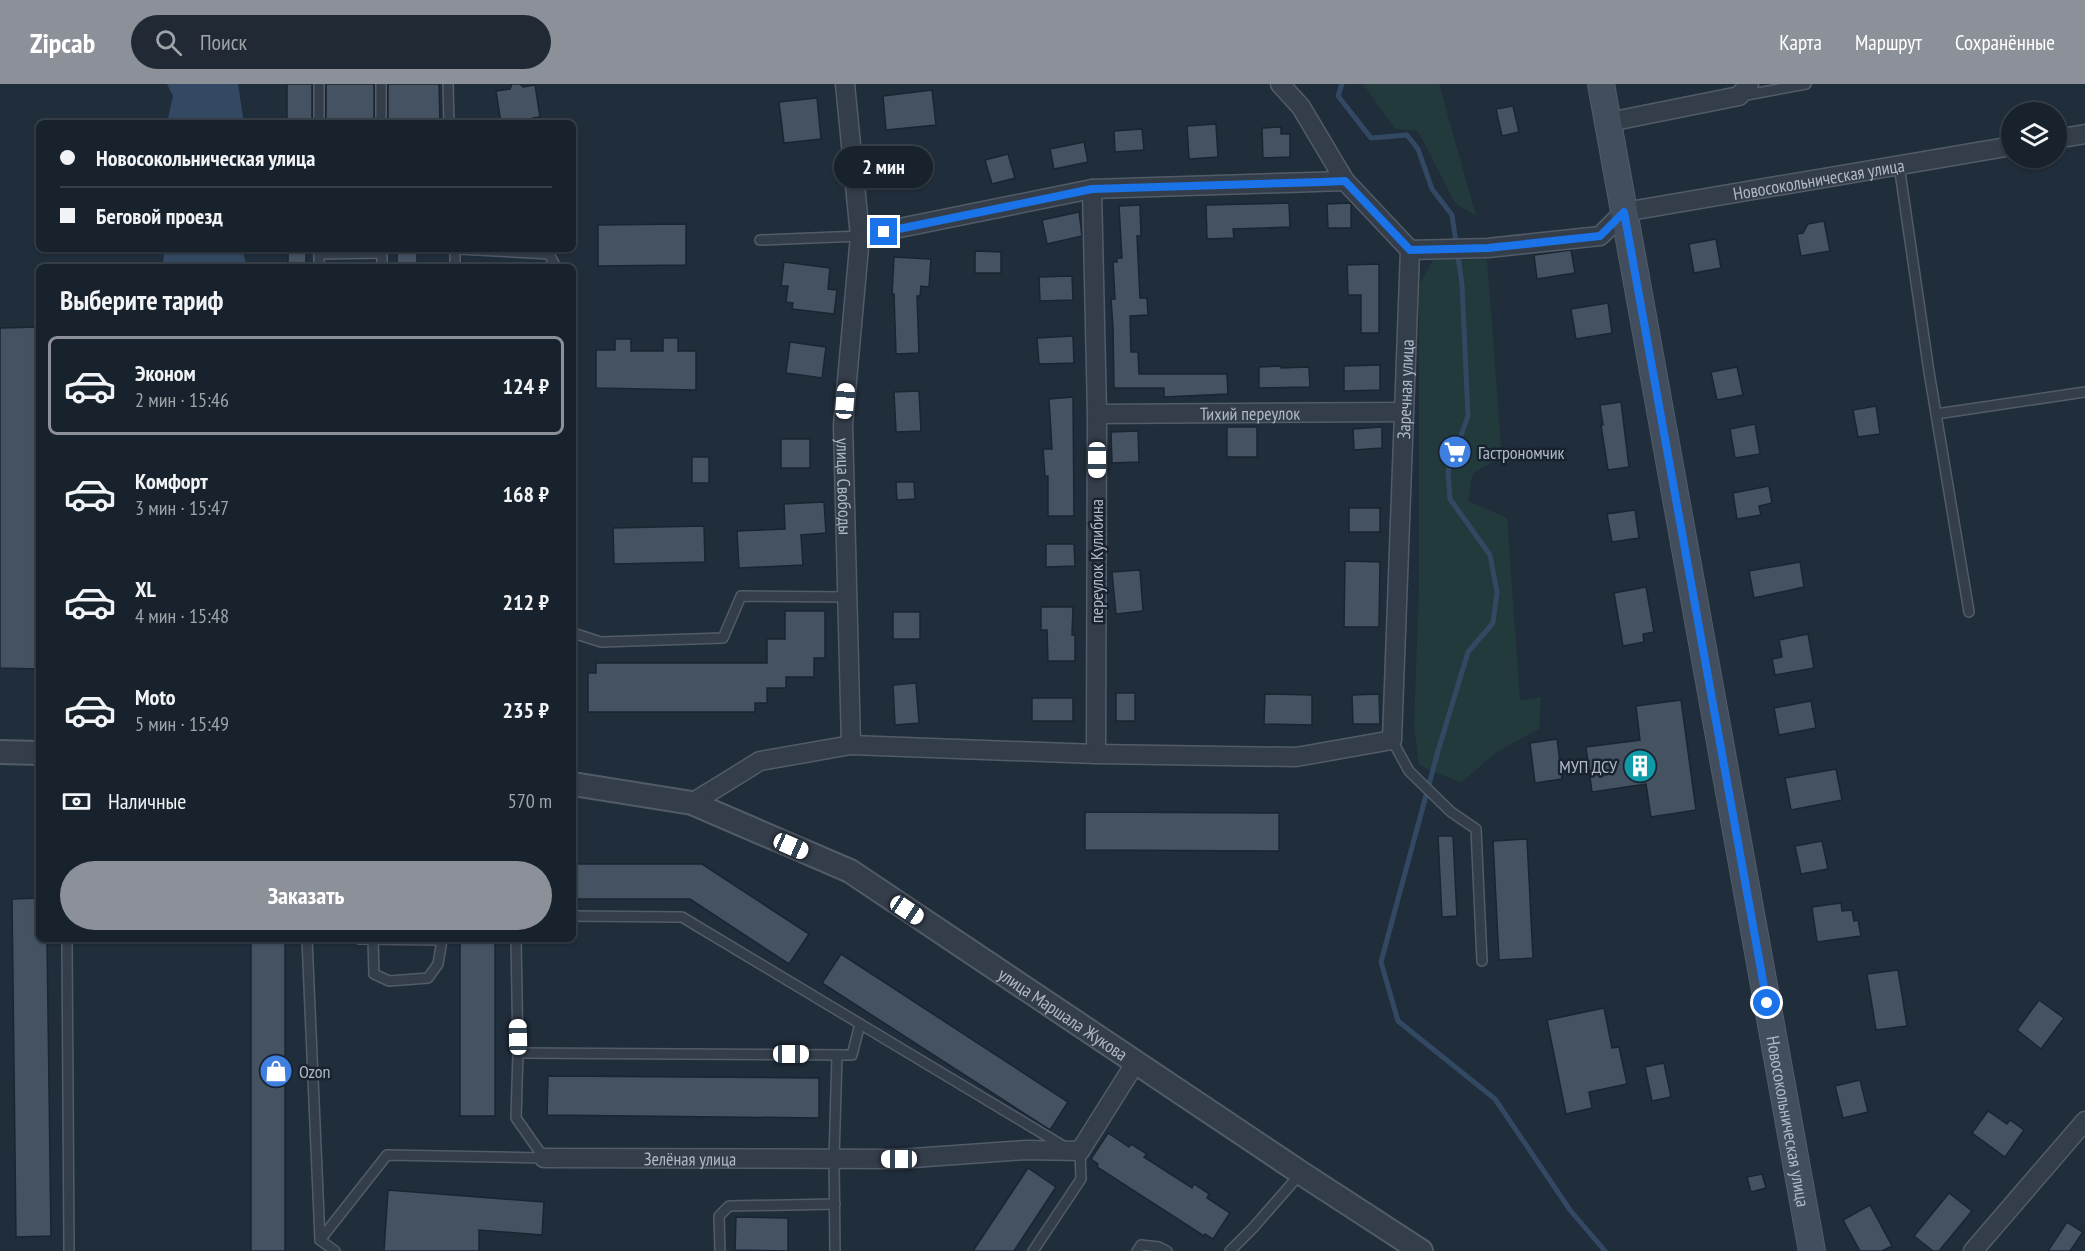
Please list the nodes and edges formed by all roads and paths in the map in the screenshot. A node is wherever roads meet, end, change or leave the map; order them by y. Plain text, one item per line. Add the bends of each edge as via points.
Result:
1 (319, 84) edge
2 (381, 84) edge
3 (448, 84) edge
4 (845, 84) edge
5 (1280, 84) edge
6 (1601, 84) edge
7 (1806, 84) edge
8 (1744, 90) edge
9 (319, 120) edge
10 (381, 120) edge
11 (449, 120) edge
12 (1609, 122) junction
13 (2085, 134) edge
14 (2067, 137) edge
15 (2001, 148) edge
16 (1899, 165) junction
17 (1345, 181) junction
18 (1092, 189) junction
19 (1624, 212) junction
20 (860, 236) junction
21 (760, 240) dead end
22 (1410, 250) junction
23 (512, 252) edge
24 (554, 264) edge
25 (2085, 392) edge
26 (1404, 412) junction
27 (1097, 414) junction
28 (1936, 414) junction
29 (847, 597) junction
30 (1969, 612) dead end
31 (576, 634) edge
32 (1392, 740) junction
33 (851, 745) junction
34 (0, 752) edge
35 (36, 753) edge
36 (1096, 754) junction
37 (576, 784) edge
38 (692, 803) junction
39 (576, 916) edge
40 (67, 942) edge
41 (307, 942) edge
42 (373, 942) edge
43 (442, 942) edge
44 (516, 942) edge
45 (1482, 962) dead end
46 (860, 1024) junction
47 (518, 1053) junction
48 (837, 1055) junction
49 (1136, 1062) junction
50 (2085, 1121) edge
51 (1076, 1151) junction
52 (544, 1158) junction
53 (834, 1159) junction
54 (1301, 1173) junction
55 (834, 1204) junction
56 (320, 1240) junction
57 (69, 1251) edge
58 (335, 1251) edge
59 (720, 1251) edge
60 (835, 1251) edge
61 (1033, 1251) edge
62 (1137, 1251) edge
63 (1167, 1251) edge
64 (1230, 1251) edge
65 (1421, 1251) edge
66 (1812, 1251) edge
67 (1973, 1251) edge

1 - 9 lane
2 - 10 lane
3 - 11 lane
4 - 20 street, улица Свободы
5 - 17 street via 1300,107
6 - 12 main road, Новосокольническая улица
7 - 8 lane
8 - 12 street
12 - 19 main road, Новосокольническая улица
13 - 14 street
15 - 16 street, Новосокольническая улица
16 - 19 street, Новосокольническая улица
16 - 28 lane
17 - 18 street
17 - 22 street
18 - 20 street
18 - 27 street, переулок Кулибина
19 - 22 street via 1600,236 1469,249
19 - 66 main road, Новосокольническая улица
20 - 21 lane
20 - 29 street, улица Свободы via 843,425
22 - 26 street, Заречная улица
23 - 24 lane via 549,254
25 - 28 lane
26 - 27 street, Тихий переулок
26 - 32 street, Заречная улица
27 - 36 street, переулок Кулибина
28 - 30 lane
29 - 31 lane via 741,596 723,638 601,642
29 - 33 street, улица Свободы
32 - 36 street via 1296,758
32 - 45 lane via 1409,771 1450,812 1476,829
33 - 36 street
33 - 38 street via 759,760
34 - 35 street
37 - 38 street, улица Маршала Жукова
38 - 49 street, улица Маршала Жукова via 850,872
39 - 46 lane via 682,917
40 - 57 lane
41 - 56 lane
42 - 43 lane via 374,974 389,981 428,978 438,964
44 - 47 lane
46 - 48 lane via 852,1055
46 - 51 lane
47 - 48 lane
47 - 52 lane via 516,1118
48 - 53 lane
49 - 51 street
49 - 54 street, улица Маршала Жукова
50 - 67 street
51 - 53 street, Зелёная улица
51 - 61 lane via 1081,1179
52 - 53 street, Зелёная улица
52 - 56 lane via 387,1155
53 - 55 lane
54 - 64 lane
54 - 65 street, улица Маршала Жукова
55 - 59 lane via 729,1206 719,1216
55 - 60 lane
56 - 58 lane
62 - 63 lane via 1141,1245

